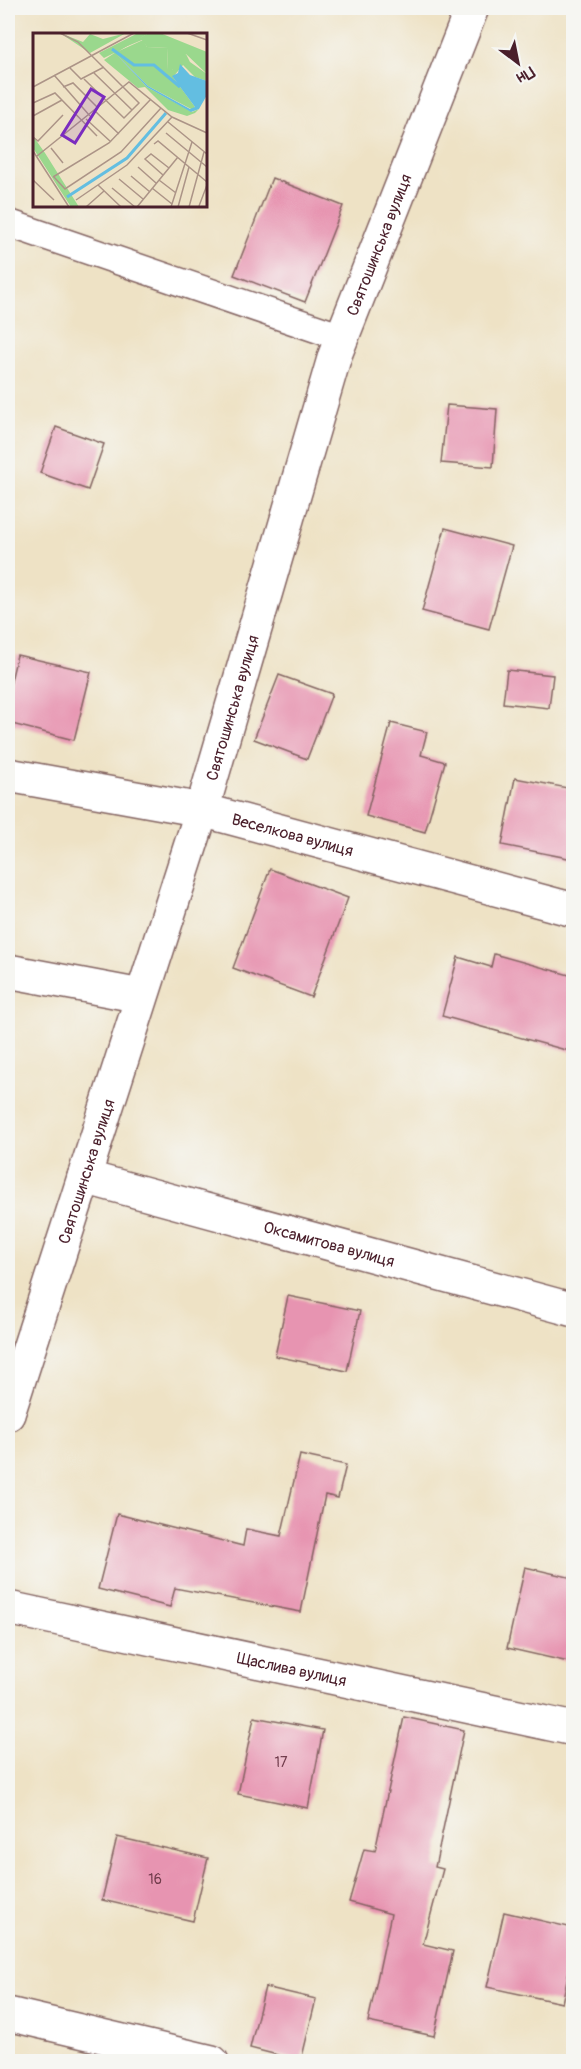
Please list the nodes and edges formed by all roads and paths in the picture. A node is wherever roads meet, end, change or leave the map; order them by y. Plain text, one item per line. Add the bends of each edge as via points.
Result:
1 (472, 8) edge
2 (8, 223) edge
3 (342, 337) junction
4 (8, 775) edge
5 (202, 810) junction
6 (573, 910) edge
7 (8, 971) edge
8 (141, 996) junction
9 (84, 1177) junction
10 (573, 1310) edge
11 (8, 1414) edge
12 (8, 1608) edge
13 (573, 1729) edge
14 (8, 2014) edge
15 (212, 2061) edge

1 - 3 street, Святошинська вулиця
2 - 3 lane
3 - 5 street, Святошинська вулиця
4 - 5 street, Веселкова вулиця
5 - 6 street, Веселкова вулиця
5 - 8 street, Святошинська вулиця
7 - 8 street
8 - 9 street, Святошинська вулиця
9 - 10 street, Оксамитова вулиця
9 - 11 street, Святошинська вулиця
12 - 13 street, Щаслива вулиця
14 - 15 street

